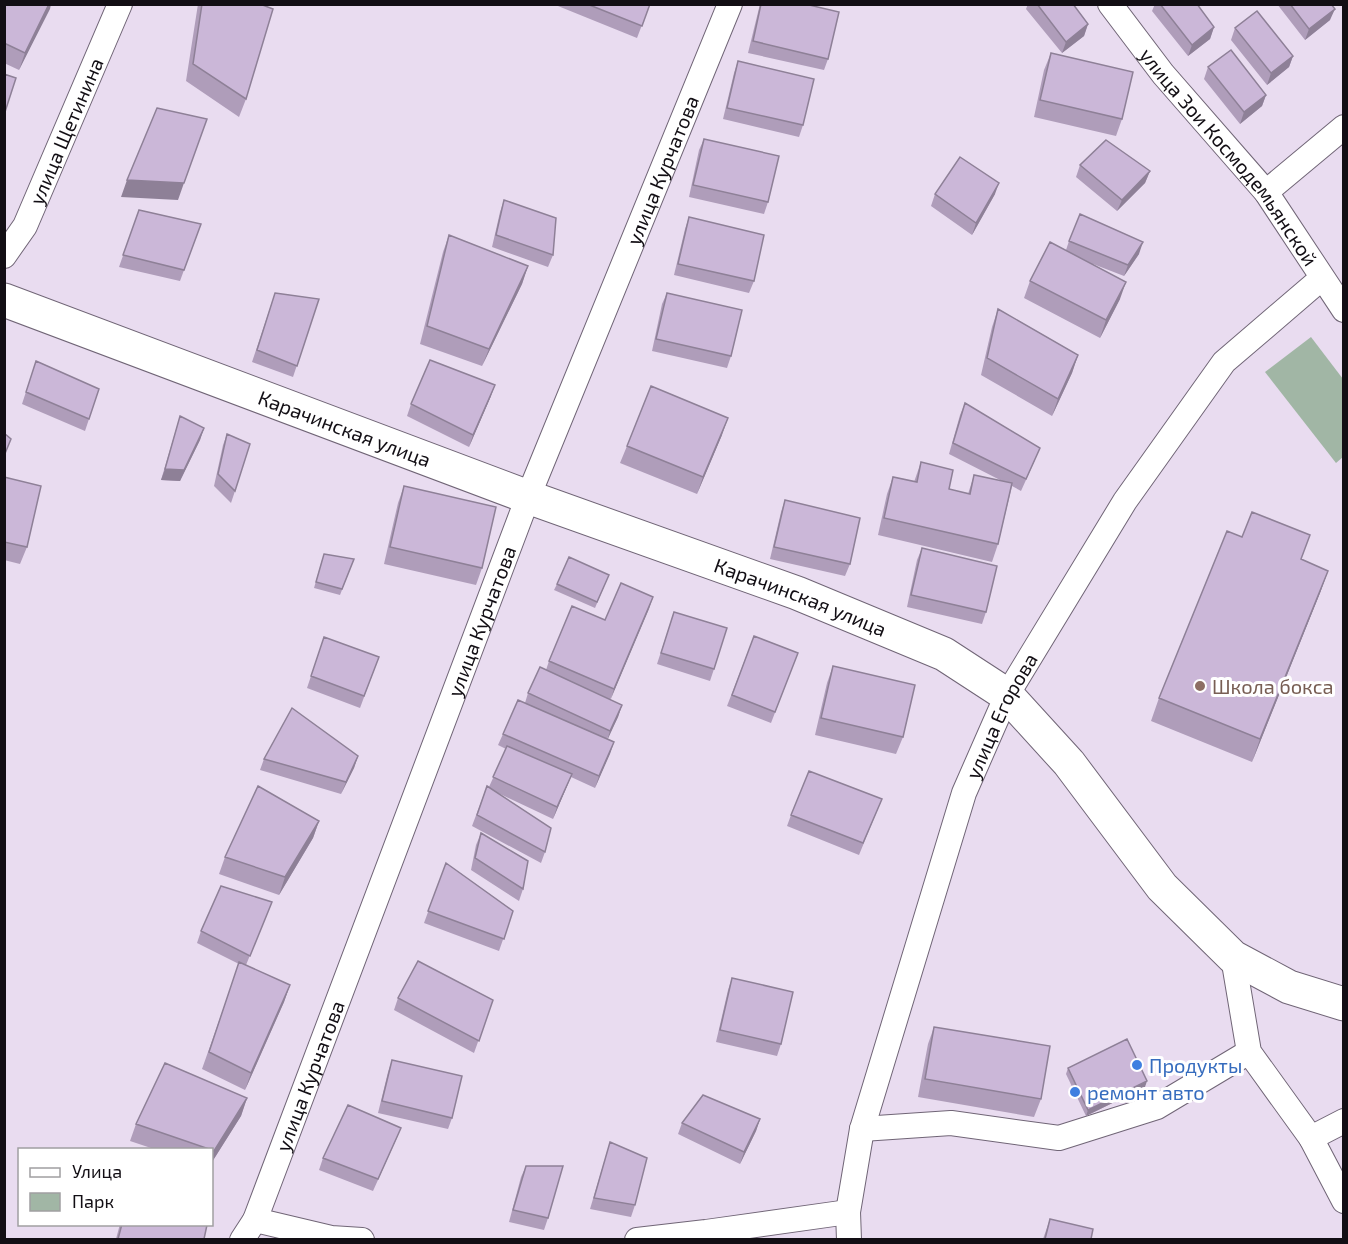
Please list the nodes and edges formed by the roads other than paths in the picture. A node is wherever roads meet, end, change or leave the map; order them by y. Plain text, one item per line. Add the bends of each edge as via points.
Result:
1 (120, 4) edge
2 (730, 4) edge
3 (1110, 4) edge
4 (1344, 127) edge
5 (1266, 192) junction
6 (4, 256) edge
7 (1322, 278) junction
8 (4, 300) edge
9 (1344, 310) edge
10 (528, 496) junction
11 (1007, 695) junction
12 (1233, 957) junction
13 (1344, 1004) edge
14 (1248, 1052) junction
15 (1344, 1121) edge
16 (862, 1129) junction
17 (1311, 1138) junction
18 (1344, 1201) edge
19 (848, 1212) junction
20 (249, 1229) edge
21 (362, 1239) edge
22 (637, 1239) edge
23 (849, 1239) edge

1 - 6 street, улица Щетинина via 25,226
2 - 10 street, улица Курчатова
3 - 5 street, улица Зои Космодемьянской via 1163,74
4 - 5 street
5 - 7 street, улица Зои Космодемьянской
7 - 9 street, улица Зои Космодемьянской
7 - 11 street, улица Егорова via 1224,362 1125,501
8 - 10 street, Карачинская улица
10 - 11 street, Карачинская улица via 797,593 923,645 944,654
10 - 20 street, улица Курчатова
11 - 12 street, Карачинская улица via 1069,763 1162,887
11 - 16 street, улица Егорова via 964,793
12 - 13 street, Карачинская улица via 1288,987
12 - 14 street
14 - 16 street via 1157,1107 1059,1138 951,1123
14 - 17 street
15 - 17 street
16 - 19 street, улица Егорова
17 - 18 street
19 - 22 street
19 - 23 street, улица Егорова
20 - 21 street

